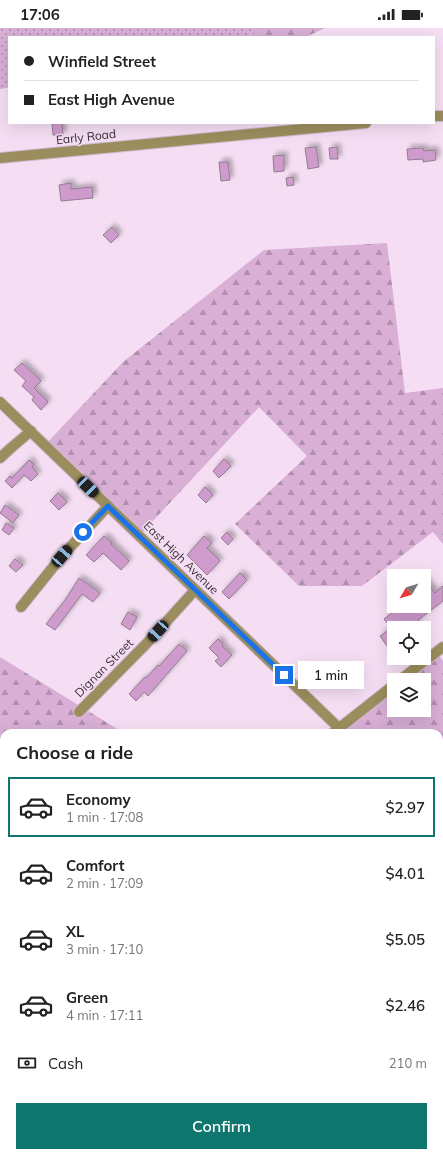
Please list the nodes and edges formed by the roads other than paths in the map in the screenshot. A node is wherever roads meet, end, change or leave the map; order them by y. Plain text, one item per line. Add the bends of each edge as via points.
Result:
1 (356, 124) edge
2 (0, 158) edge
3 (0, 402) edge
4 (31, 432) junction
5 (0, 458) edge
6 (108, 506) junction
7 (195, 590) junction
8 (21, 608) dead end
9 (443, 647) edge
10 (409, 673) edge
11 (387, 691) edge
12 (78, 712) dead end
13 (336, 729) edge
14 (340, 729) edge

1 - 2 street, Early Road
3 - 4 street, East High Avenue
4 - 5 street
4 - 6 street, East High Avenue
6 - 7 street, East High Avenue
6 - 8 street via 66,551
7 - 12 street, Dignan Street via 147,643
7 - 13 street, East High Avenue
9 - 10 street
11 - 14 street

